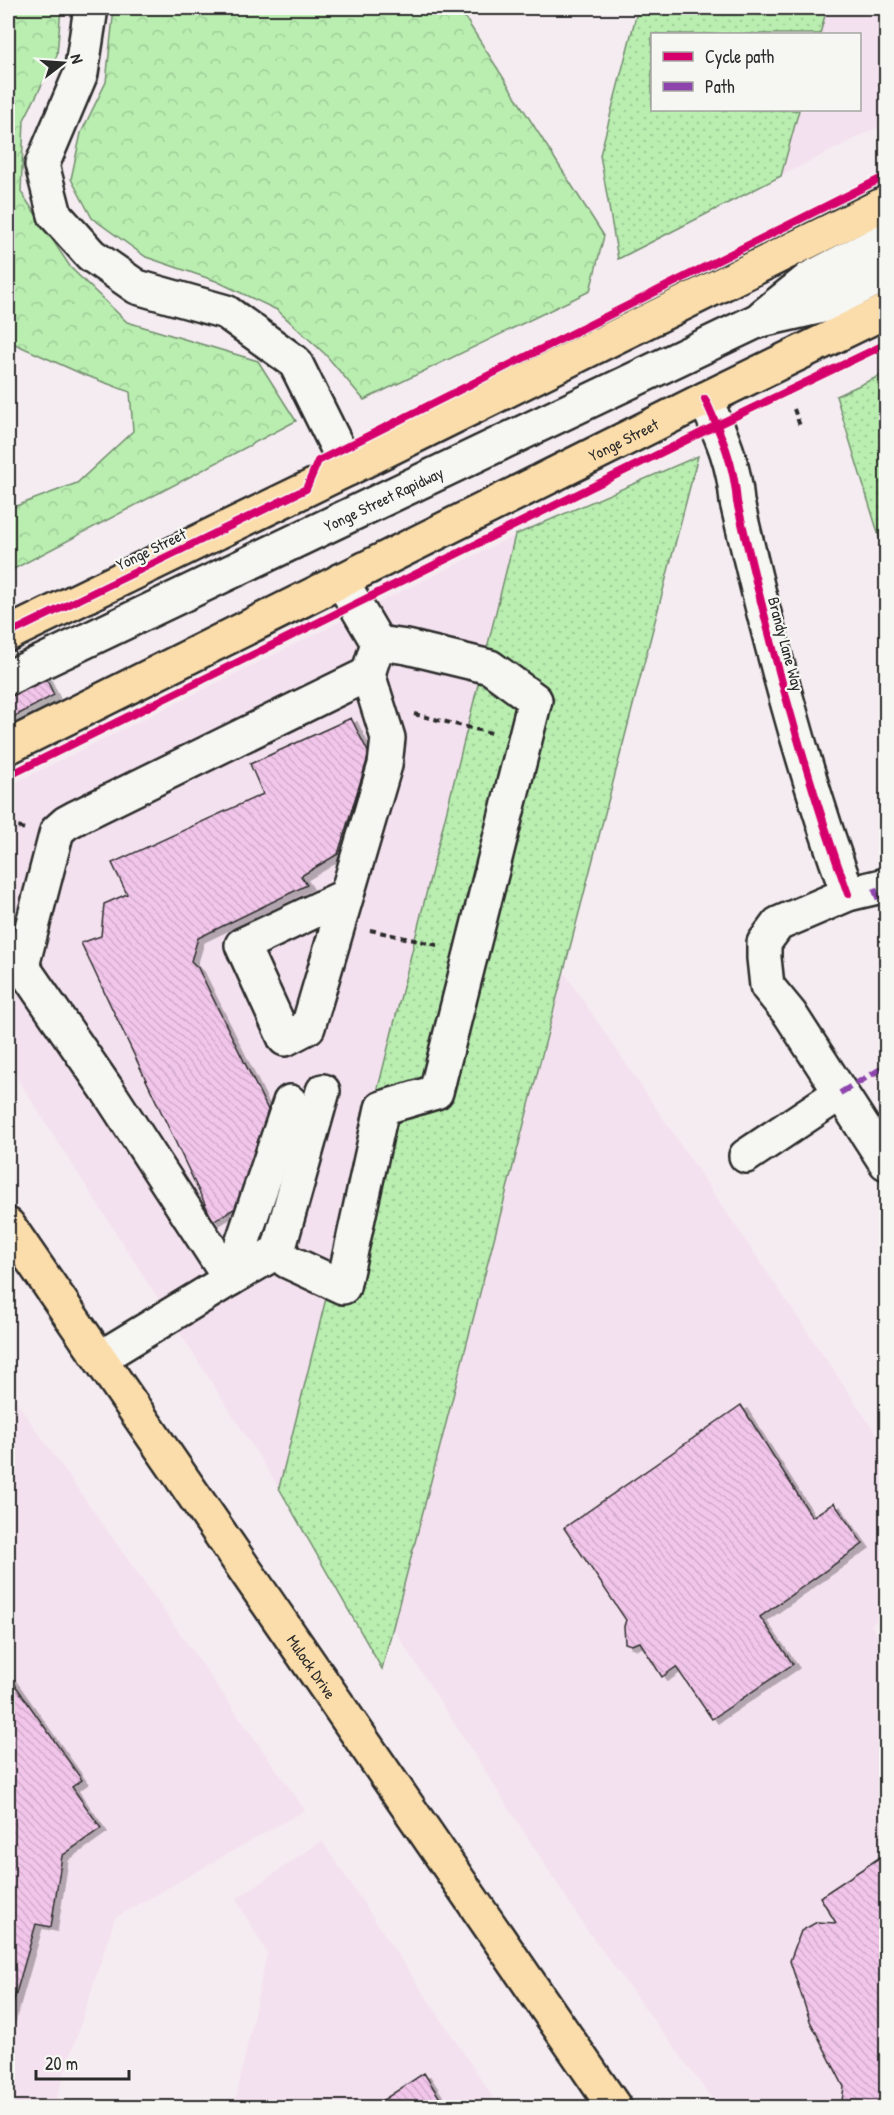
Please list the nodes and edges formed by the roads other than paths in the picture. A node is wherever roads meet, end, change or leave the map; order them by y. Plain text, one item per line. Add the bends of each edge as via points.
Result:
1 (91, 8) edge
2 (886, 203) edge
3 (886, 239) edge
4 (886, 274) edge
5 (886, 311) edge
6 (757, 321) junction
7 (705, 399) junction
8 (348, 469) junction
9 (341, 580) junction
10 (8, 634) edge
11 (378, 643) junction
12 (369, 674) junction
13 (8, 678) edge
14 (8, 747) edge
15 (886, 885) edge
16 (848, 894) junction
17 (342, 910) road end
18 (323, 1091) dead end
19 (840, 1093) junction
20 (290, 1102) dead end
21 (746, 1156) dead end
22 (886, 1163) edge
23 (8, 1225) edge
24 (278, 1251) junction
25 (230, 1279) junction
26 (100, 1358) junction
27 (615, 2108) edge

1 - 8 street via 81,73 42,165 55,215 91,255 138,286 226,312 295,362
2 - 8 main road, Yonge Street
3 - 6 street, Yonge Street Rapidway via 808,279
4 - 6 street, Yonge Street Rapidway via 823,306
5 - 7 main road, Yonge Street
6 - 13 street, Yonge Street Rapidway
7 - 9 main road, Yonge Street
7 - 16 street, Brandy Lane Way via 728,450 736,502 769,637
8 - 10 main road, Yonge Street
9 - 11 street
9 - 14 main road, Yonge Street
11 - 12 street
11 - 24 street via 490,668 535,700 436,1092 381,1108 343,1287 287,1261
12 - 17 street via 388,738 385,765
12 - 25 street via 66,823 57,831 22,966
15 - 16 street
16 - 19 street via 778,924 764,943 767,986 790,1014
18 - 24 street
19 - 21 street
19 - 22 street
20 - 25 street
23 - 26 main road, Mulock Drive
24 - 25 street
25 - 26 street
26 - 27 main road, Mulock Drive

